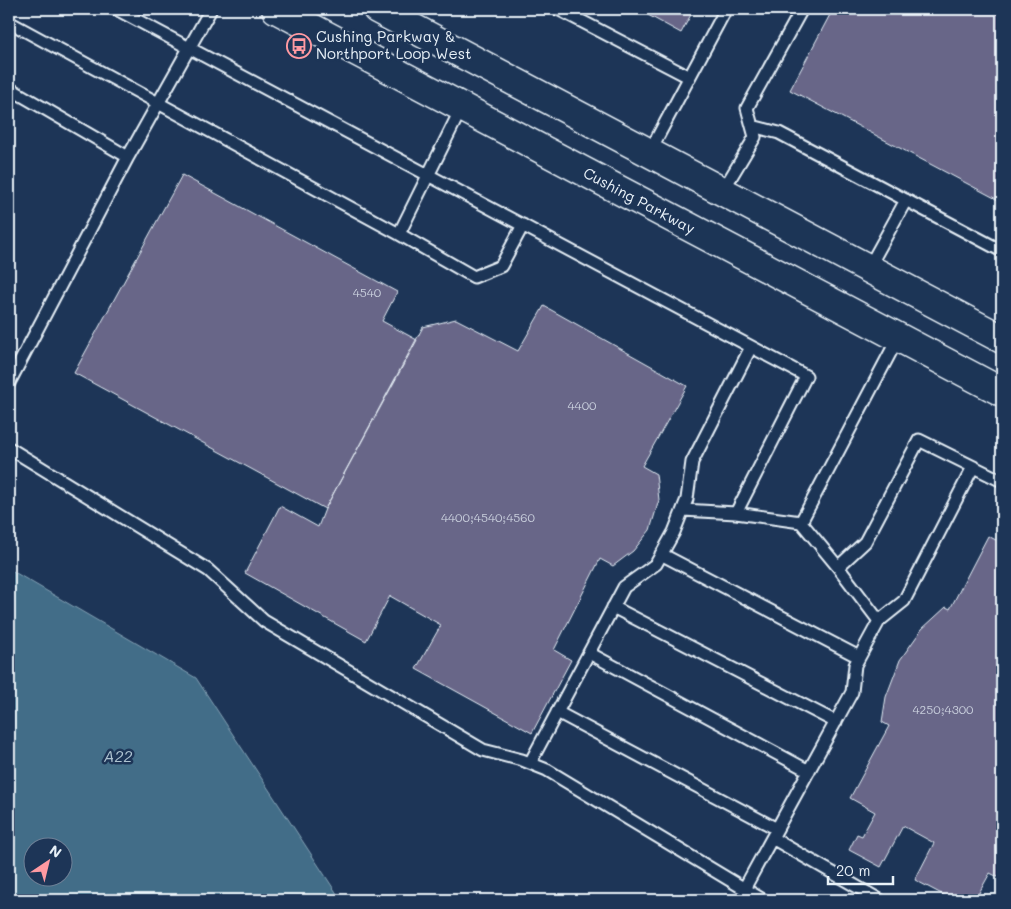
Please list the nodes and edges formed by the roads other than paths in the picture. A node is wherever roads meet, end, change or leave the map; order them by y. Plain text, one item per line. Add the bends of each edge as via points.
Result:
1 (116, 9) edge
2 (211, 9) edge
3 (276, 9) edge
4 (377, 9) edge
5 (558, 9) edge
6 (726, 9) edge
7 (802, 9) edge
8 (9, 22) edge
9 (189, 48) junction
10 (689, 77) junction
11 (9, 88) edge
12 (159, 104) junction
13 (462, 107) junction
14 (752, 126) junction
15 (649, 153) junction
16 (128, 158) junction
17 (428, 174) junction
18 (722, 192) junction
19 (906, 200) junction
20 (523, 225) junction
21 (400, 234) junction
22 (1002, 251) edge
23 (868, 269) junction
24 (898, 338) junction
25 (1002, 339) edge
26 (751, 347) junction
27 (10, 380) edge
28 (1002, 392) edge
29 (9, 448) edge
30 (974, 467) junction
31 (1002, 481) edge
32 (683, 510) junction
33 (736, 513) junction
34 (801, 522) junction
35 (661, 554) junction
36 (838, 568) junction
37 (613, 607) junction
38 (879, 621) junction
39 (589, 653) junction
40 (859, 657) junction
41 (557, 712) junction
42 (836, 722) junction
43 (530, 763) junction
44 (809, 771) junction
45 (775, 833) junction
46 (744, 889) junction
47 (763, 900) edge
48 (880, 900) edge

1 - 9 lane
2 - 9 lane
3 - 13 main road, Cushing Parkway
4 - 15 main road
5 - 10 lane
6 - 10 lane
7 - 14 lane via 747,108
8 - 12 lane
9 - 12 lane
9 - 17 lane
10 - 15 lane
11 - 16 lane
12 - 16 lane
12 - 21 lane
13 - 17 lane
13 - 24 main road, Cushing Parkway
14 - 18 lane via 755,137
14 - 19 lane via 779,133
15 - 18 main road
16 - 27 lane
17 - 20 lane
17 - 21 lane
18 - 23 main road
19 - 22 lane
19 - 23 lane
20 - 21 lane via 501,266 474,276
20 - 26 lane
23 - 25 main road
24 - 28 main road, Cushing Parkway
24 - 34 lane
26 - 32 lane via 692,462
26 - 33 lane via 806,376
29 - 43 lane via 208,570 264,621 483,750
30 - 31 lane
30 - 36 lane via 919,440 864,542
30 - 38 lane via 904,601
32 - 33 lane
32 - 35 lane
33 - 34 lane
34 - 36 lane
35 - 37 lane via 656,564 624,587
35 - 40 lane
36 - 38 lane
37 - 39 lane
37 - 42 lane
38 - 40 lane
39 - 41 lane
39 - 44 lane
40 - 42 lane via 852,692
41 - 43 lane
41 - 45 lane
42 - 44 lane
43 - 46 lane via 547,770
44 - 45 lane
45 - 46 lane
45 - 48 lane
46 - 47 lane

